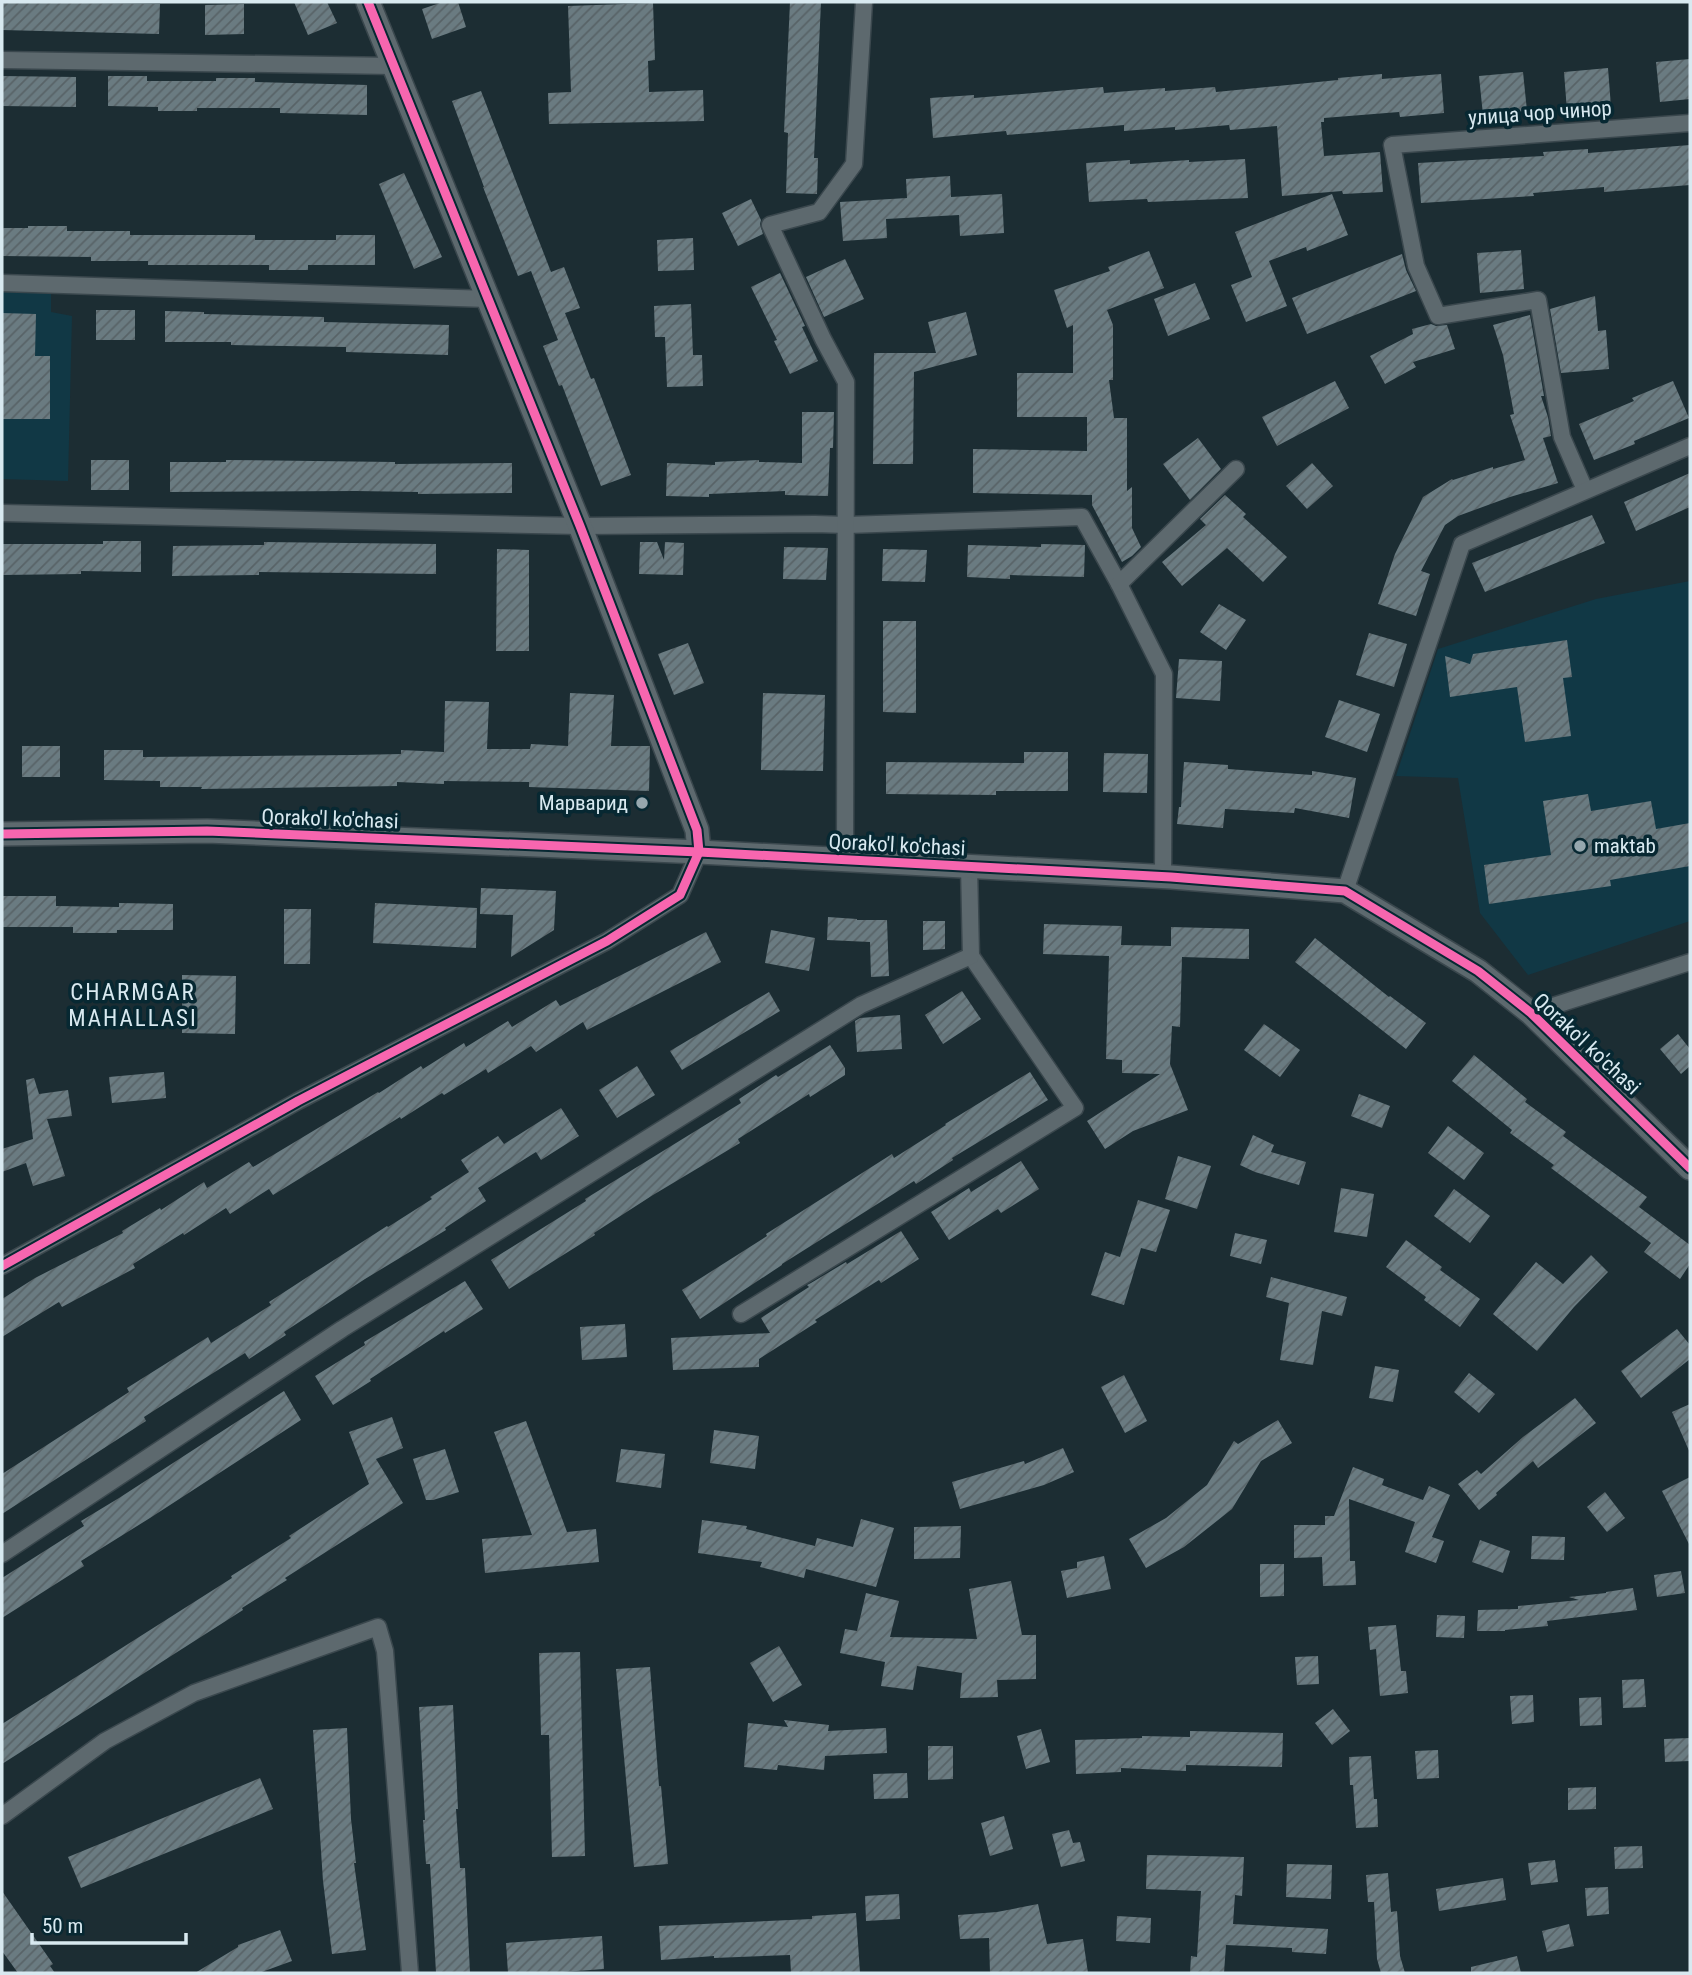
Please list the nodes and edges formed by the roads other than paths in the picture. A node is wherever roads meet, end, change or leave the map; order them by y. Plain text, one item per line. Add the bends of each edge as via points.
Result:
1 (368, 2) edge
2 (864, 2) edge
3 (2, 60) edge
4 (394, 66) junction
5 (1690, 122) edge
6 (2, 283) edge
7 (488, 299) junction
8 (1690, 446) edge
9 (1236, 469) dead end
10 (1586, 490) junction
11 (2, 513) edge
12 (847, 525) junction
13 (580, 526) junction
14 (1119, 584) junction
15 (2, 834) edge
16 (699, 852) junction
17 (845, 860) junction
18 (969, 866) junction
19 (1163, 877) junction
20 (1345, 891) junction
21 (971, 956) junction
22 (1690, 962) edge
23 (1531, 1013) junction
24 (1690, 1168) edge
25 (2, 1266) edge
26 (741, 1314) dead end
27 (2, 1554) edge
28 (2, 1816) edge
29 (410, 1973) edge

1 - 4 street
2 - 12 street via 854,164 819,212 770,225 846,382
3 - 4 street
4 - 7 street
5 - 10 street, улица чор чинор via 1392,145 1416,266 1438,316 1538,300 1562,437
6 - 7 street
7 - 13 street
8 - 10 street
9 - 14 street
10 - 20 street via 1462,544
11 - 13 street
12 - 13 street
12 - 14 street via 1082,517
12 - 17 street
13 - 16 street via 697,830
14 - 19 street via 1164,674
15 - 16 street, Qorako'l ko'chasi via 206,831
16 - 17 street, Qorako'l ko'chasi
16 - 25 street via 680,895 607,941 299,1101
17 - 18 street, Qorako'l ko'chasi
18 - 19 street, Qorako'l ko'chasi
18 - 21 street
19 - 20 street, Qorako'l ko'chasi
20 - 23 street, Qorako'l ko'chasi via 1478,971
21 - 26 street via 1075,1108
21 - 27 street via 861,1005 342,1329
22 - 23 street
23 - 24 street, Qorako'l ko'chasi
28 - 29 street via 105,1741 194,1693 378,1628 385,1651

